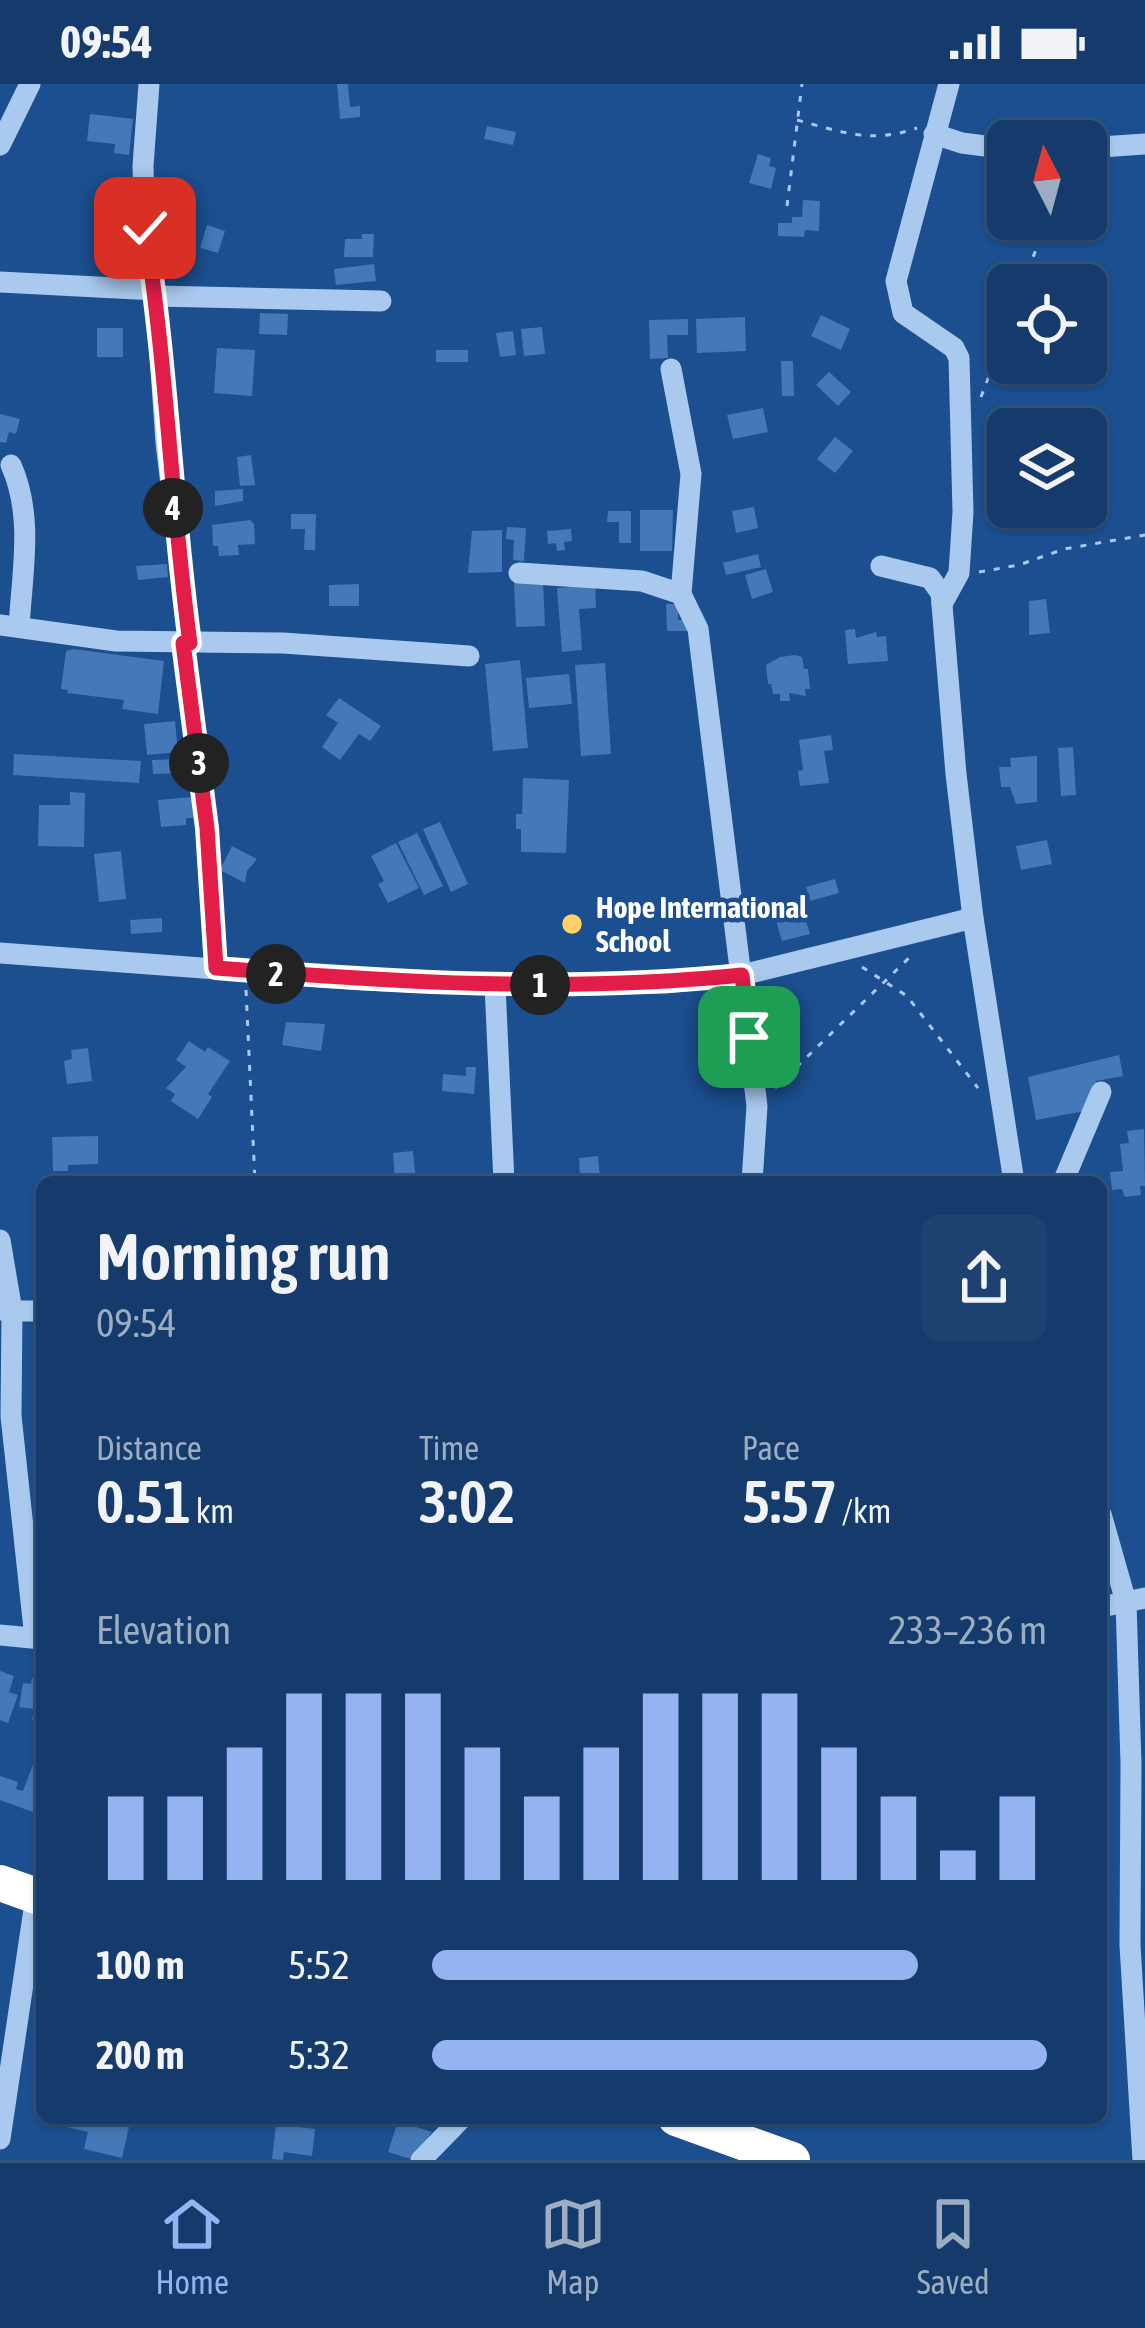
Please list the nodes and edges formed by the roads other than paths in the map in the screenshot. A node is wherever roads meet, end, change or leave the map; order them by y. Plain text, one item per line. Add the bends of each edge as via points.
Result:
1 (30, 84) edge
2 (149, 84) edge
3 (949, 84) edge
4 (935, 129) junction
5 (1145, 144) edge
6 (0, 145) edge
7 (987, 146) edge
8 (1107, 147) edge
9 (0, 282) edge
10 (156, 293) junction
11 (382, 301) dead end
12 (671, 369) dead end
13 (11, 465) dead end
14 (880, 566) dead end
15 (519, 573) dead end
16 (681, 595) junction
17 (942, 604) junction
18 (9, 626) edge
19 (187, 643) junction
20 (469, 656) dead end
21 (974, 919) junction
22 (0, 953) edge
23 (216, 968) junction
24 (742, 975) junction
25 (495, 985) junction
26 (1101, 1092) dead end
27 (504, 1176) edge
28 (752, 1176) edge
29 (1013, 1176) edge
30 (1066, 1176) edge
31 (0, 1240) edge
32 (6, 1311) edge
33 (1107, 1529) edge
34 (1135, 1600) edge
35 (36, 1615) edge
36 (0, 1635) edge
37 (36, 1639) edge
38 (0, 1883) edge
39 (36, 1896) edge
40 (36, 1916) edge
41 (456, 2124) edge
42 (693, 2124) edge
43 (0, 2138) edge
44 (422, 2160) edge
45 (792, 2160) edge
46 (1143, 2160) edge

1 - 6 street
2 - 10 street via 142,166
3 - 4 street
4 - 7 street
4 - 17 street via 896,281 903,313 959,358 959,573
5 - 8 street
9 - 10 street
10 - 11 street
10 - 19 street
12 - 16 street via 691,474
13 - 18 street via 25,510
14 - 17 street via 930,578
15 - 16 street via 642,580
16 - 24 street via 698,628 707,676
17 - 21 street
18 - 19 street
19 - 20 street
19 - 23 street
21 - 24 street
21 - 29 street
22 - 23 street
23 - 25 street
24 - 25 street
24 - 28 street via 757,1106
25 - 27 street
26 - 30 street
31 - 32 street
32 - 35 street
33 - 34 street
34 - 46 street via 1130,1945
36 - 37 street
38 - 39 highway
40 - 43 street
41 - 44 street
42 - 45 highway

